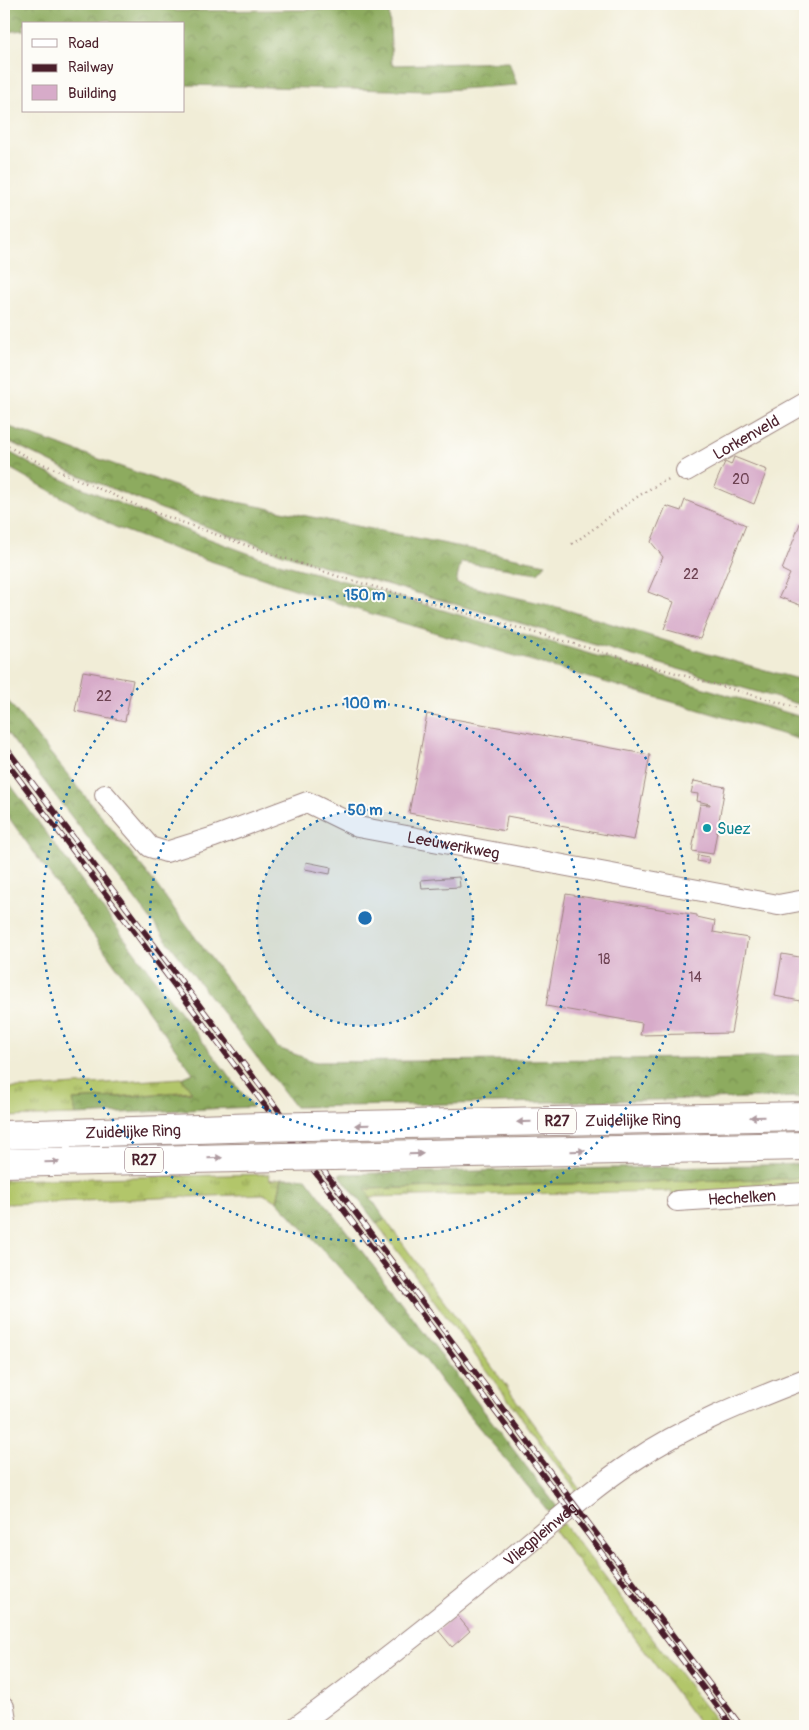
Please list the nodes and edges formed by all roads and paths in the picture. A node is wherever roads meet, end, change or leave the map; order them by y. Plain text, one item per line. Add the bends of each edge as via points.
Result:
1 (805, 403) edge
2 (4, 444) edge
3 (686, 471) joint
4 (572, 544) dead end
5 (805, 710) edge
6 (105, 795) dead end
7 (805, 900) edge
8 (805, 1116) edge
9 (4, 1135) edge
10 (805, 1146) edge
11 (4, 1163) edge
12 (805, 1193) edge
13 (677, 1201) dead end
14 (805, 1379) edge
15 (4, 1707) edge
16 (6, 1726) edge
17 (297, 1726) edge

1 - 3 street, Lorkenveld
2 - 5 path via 145,508 322,571
3 - 4 path via 630,501
6 - 7 street, Leeuwerikweg via 150,847 166,852 307,802 358,827 778,905
8 -> 9 highway, Zuidelijke Ring / R27, bridge
11 -> 10 highway, Zuidelijke Ring / R27, bridge
12 - 13 street, Hechelken
14 - 17 street, Vliegpleinweg via 690,1428 632,1462 357,1682
15 - 16 street

